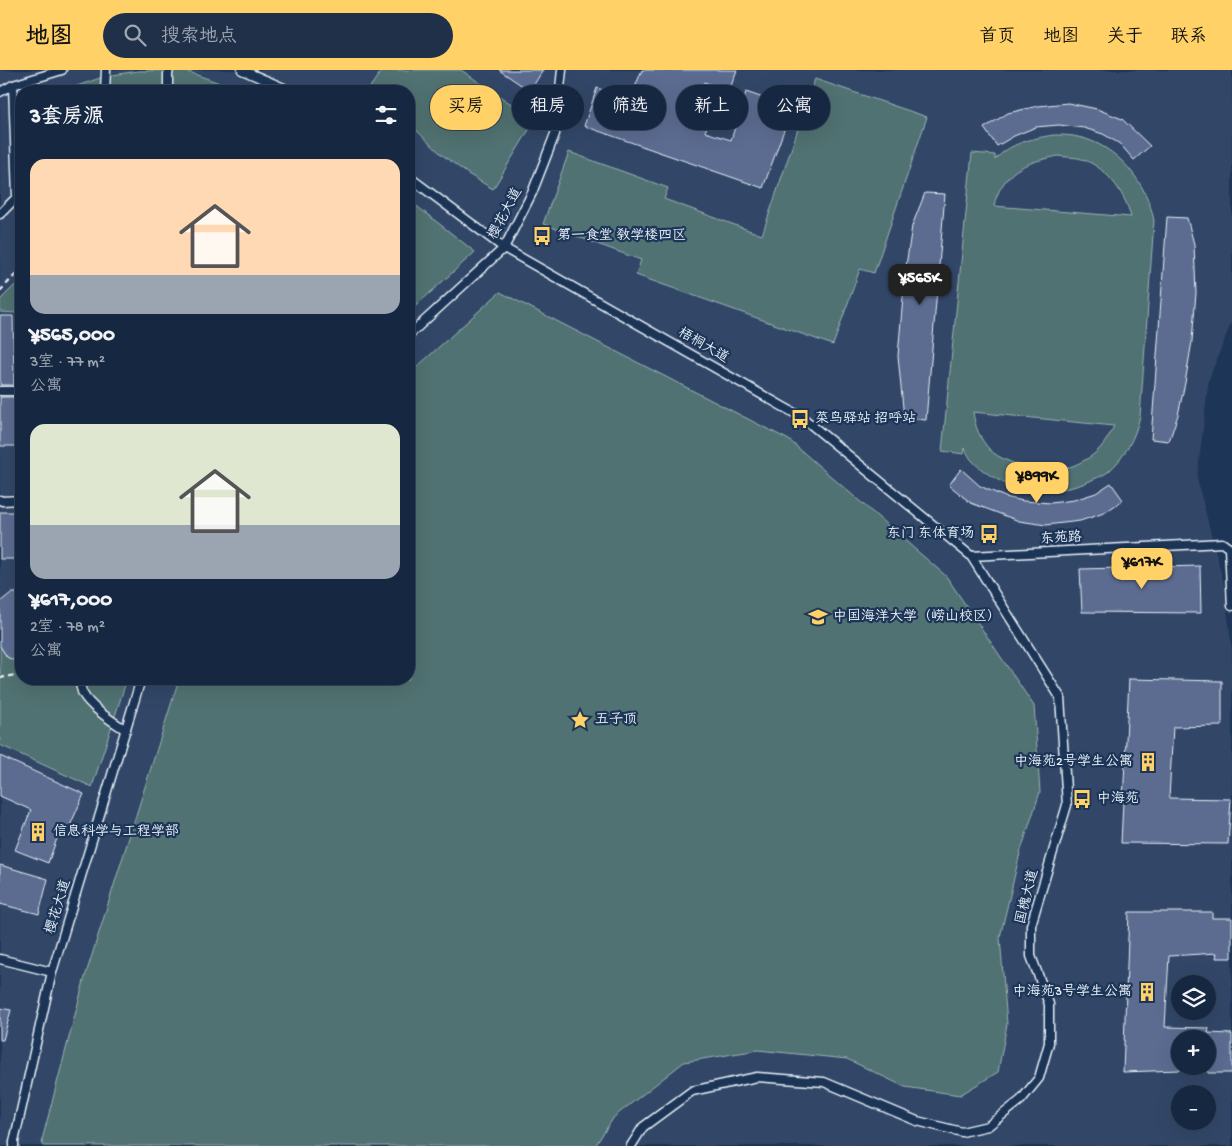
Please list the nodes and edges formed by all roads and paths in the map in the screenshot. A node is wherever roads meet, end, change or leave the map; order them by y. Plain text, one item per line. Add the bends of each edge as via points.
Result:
1 (62, 70) edge
2 (106, 70) edge
3 (169, 70) edge
4 (242, 70) edge
5 (562, 70) edge
6 (13, 84) junction
7 (105, 85) edge
8 (168, 85) edge
9 (277, 85) edge
10 (0, 92) edge
11 (15, 140) edge
12 (415, 182) edge
13 (15, 199) edge
14 (0, 214) edge
15 (504, 248) junction
16 (15, 275) edge
17 (0, 291) edge
18 (415, 330) edge
19 (0, 391) edge
20 (15, 391) edge
21 (0, 500) edge
22 (15, 500) edge
23 (971, 556) junction
24 (1232, 606) edge
25 (15, 675) edge
26 (0, 678) edge
27 (81, 685) edge
28 (139, 685) edge
29 (126, 730) junction
30 (0, 959) edge
31 (52, 972) junction
32 (14, 1146) edge
33 (631, 1146) edge

1 - 6 lane
2 - 7 lane
3 - 8 lane
4 - 9 lane
5 - 15 lane, 樱花大道 via 555,134 532,193
6 - 10 lane
6 - 11 lane
12 - 15 lane, 梧桐大道
13 - 14 lane
15 - 18 lane, 樱花大道
15 - 23 lane, 梧桐大道 via 803,418
16 - 17 path
19 - 20 lane
21 - 22 lane
23 - 24 lane, 东苑路 via 1222,543 1228,548
23 - 33 lane, 国槐大道 via 1060,697 1067,805 1031,925 1031,956 1049,1004 1049,1043 1039,1078 1021,1100 988,1126 962,1132 917,1121 824,1082 757,1077 692,1091 643,1127
25 - 26 path
27 - 29 lane via 83,694 93,705
28 - 29 lane, 樱花大道
29 - 31 lane, 樱花大道
30 - 31 lane
31 - 32 lane, 樱花大道

